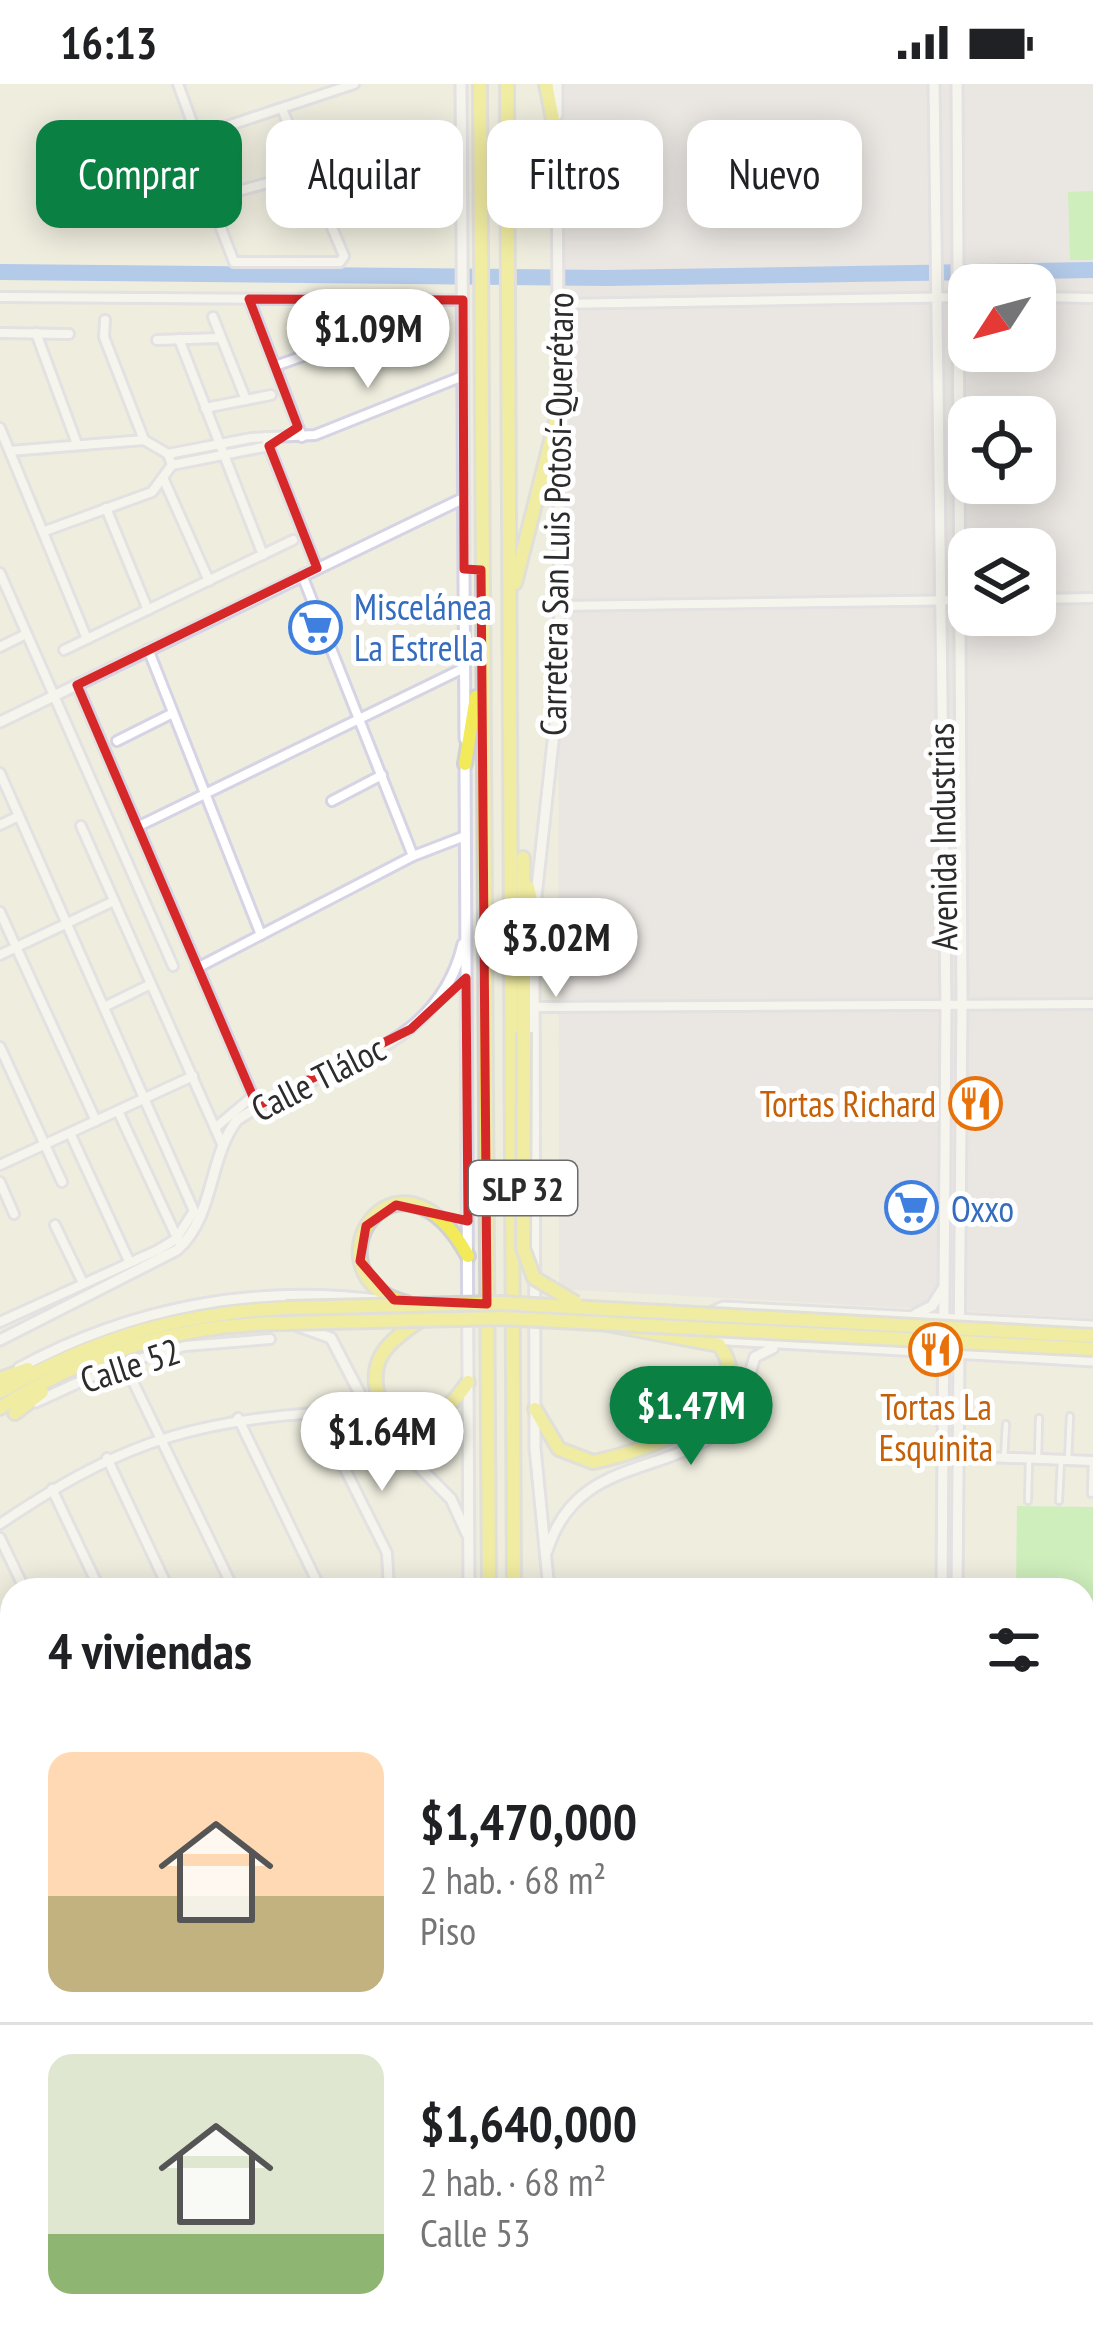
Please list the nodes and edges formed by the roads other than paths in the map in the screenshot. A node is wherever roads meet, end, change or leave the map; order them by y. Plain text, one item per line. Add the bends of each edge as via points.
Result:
1 (178, 84) edge
2 (354, 84) edge
3 (461, 84) edge
4 (480, 84) edge
5 (507, 84) edge
6 (546, 84) edge
7 (556, 84) edge
8 (934, 84) edge
9 (957, 84) edge
10 (330, 88) edge
11 (282, 109) junction
12 (187, 120) edge
13 (287, 120) edge
14 (553, 120) edge
15 (557, 120) edge
16 (242, 123) edge
17 (220, 228) edge
18 (331, 228) edge
19 (558, 228) edge
20 (958, 264) edge
21 (936, 291) junction
22 (948, 292) edge
23 (462, 296) junction
24 (0, 297) edge
25 (1056, 297) edge
26 (1093, 298) edge
27 (249, 299) junction
28 (559, 304) junction
29 (213, 316) dead end
30 (105, 320) dead end
31 (0, 333) edge
32 (37, 333) junction
33 (68, 334) dead end
34 (366, 334) dead end
35 (221, 338) junction
36 (178, 339) junction
37 (157, 340) dead end
38 (274, 365) junction
39 (962, 372) edge
40 (463, 376) junction
41 (272, 394) dead end
42 (246, 400) junction
43 (205, 408) junction
44 (558, 413) junction
45 (0, 428) edge
46 (302, 437) junction
47 (144, 440) junction
48 (267, 441) junction
49 (218, 442) junction
50 (77, 444) junction
51 (10, 451) junction
52 (169, 454) junction
53 (222, 454) junction
54 (172, 465) junction
55 (164, 480) junction
56 (464, 498) junction
57 (106, 508) junction
58 (963, 528) edge
59 (45, 531) junction
60 (293, 540) dead end
61 (263, 555) junction
62 (317, 568) junction
63 (0, 573) edge
64 (302, 575) junction
65 (209, 580) junction
66 (1093, 598) edge
67 (1056, 599) edge
68 (938, 600) junction
69 (948, 600) edge
70 (510, 602) junction
71 (560, 606) junction
72 (148, 610) junction
73 (26, 634) junction
74 (964, 636) edge
75 (88, 639) junction
76 (0, 647) edge
77 (148, 649) junction
78 (64, 650) dead end
79 (482, 666) junction
80 (464, 668) junction
81 (74, 686) junction
82 (55, 696) junction
83 (173, 713) junction
84 (361, 719) junction
85 (0, 722) edge
86 (117, 741) dead end
87 (465, 764) junction
88 (0, 773) edge
89 (382, 775) junction
90 (205, 794) junction
91 (512, 797) junction
92 (332, 801) dead end
93 (19, 816) junction
94 (0, 825) edge
95 (81, 826) dead end
96 (137, 827) junction
97 (465, 836) junction
98 (413, 856) junction
99 (523, 858) junction
100 (114, 902) junction
101 (0, 912) edge
102 (534, 915) junction
103 (67, 924) junction
104 (466, 933) junction
105 (260, 935) junction
106 (16, 948) junction
107 (0, 955) edge
108 (172, 966) dead end
109 (197, 968) junction
110 (151, 984) junction
111 (946, 1004) junction
112 (962, 1004) junction
113 (1093, 1004) edge
114 (104, 1007) junction
115 (534, 1007) junction
116 (0, 1047) edge
117 (193, 1076) junction
118 (145, 1099) junction
119 (255, 1101) junction
120 (118, 1111) junction
121 (96, 1121) junction
122 (215, 1128) junction
123 (70, 1133) junction
124 (45, 1144) junction
125 (222, 1144) junction
126 (0, 1165) edge
127 (0, 1182) edge
128 (62, 1182) dead end
129 (14, 1214) dead end
130 (55, 1225) dead end
131 (181, 1241) junction
132 (468, 1256) junction
133 (128, 1261) junction
134 (944, 1278) junction
135 (83, 1283) junction
136 (960, 1289) junction
137 (46, 1300) junction
138 (589, 1309) junction
139 (501, 1311) junction
140 (420, 1313) junction
141 (54, 1314) junction
142 (707, 1315) junction
143 (287, 1316) junction
144 (908, 1316) junction
145 (944, 1316) junction
146 (960, 1317) junction
147 (986, 1318) junction
148 (1010, 1318) junction
149 (0, 1322) edge
150 (606, 1324) junction
151 (1093, 1326) edge
152 (1093, 1336) edge
153 (705, 1339) junction
154 (0, 1340) edge
155 (270, 1340) dead end
156 (797, 1345) junction
157 (1093, 1349) edge
158 (910, 1351) junction
159 (944, 1352) junction
160 (960, 1353) junction
161 (985, 1354) junction
162 (1010, 1355) junction
163 (63, 1356) junction
164 (1093, 1361) edge
165 (124, 1363) junction
166 (70, 1371) junction
167 (960, 1377) junction
168 (0, 1379) edge
169 (468, 1382) junction
170 (944, 1384) junction
171 (5, 1401) edge
172 (535, 1409) junction
173 (1070, 1417) dead end
174 (238, 1418) junction
175 (1039, 1418) dead end
176 (0, 1422) edge
177 (1006, 1424) dead end
178 (160, 1437) junction
179 (960, 1456) junction
180 (107, 1458) junction
181 (1004, 1458) junction
182 (1034, 1459) junction
183 (1064, 1460) junction
184 (1092, 1461) edge
185 (52, 1489) junction
186 (1091, 1494) edge
187 (1028, 1501) dead end
188 (1059, 1501) dead end
189 (0, 1524) edge
190 (0, 1538) edge
191 (469, 1538) junction
192 (546, 1556) junction
193 (20, 1578) edge
194 (94, 1578) edge
195 (164, 1578) edge
196 (228, 1578) edge
197 (315, 1578) edge
198 (388, 1578) edge
199 (469, 1578) edge
200 (489, 1578) edge
201 (514, 1578) edge
202 (548, 1578) edge
203 (942, 1578) edge
204 (957, 1578) edge

1 - 12 street
2 - 10 street
3 - 23 main road
4 - 79 highway
5 - 70 highway
6 - 14 highway
7 - 15 main road, Carretera San Luis Potosí-Querétaro
8 - 21 main road, Avenida Industrias
9 - 20 main road, Avenida Industrias
10 - 11 street
11 - 13 street
11 - 16 street
17 - 18 street via 234,262 344,260
19 - 28 main road, Carretera San Luis Potosí-Querétaro
21 - 22 street
21 - 28 street
21 - 68 main road, Avenida Industrias
23 - 27 street
23 - 40 main road
24 - 27 street
25 - 26 street
27 - 38 street
28 - 44 main road, Carretera San Luis Potosí-Querétaro
29 - 35 street
30 - 47 street via 104,337
31 - 32 street
32 - 33 street
32 - 50 street
34 - 38 street
35 - 36 street
35 - 42 street
36 - 37 street
36 - 43 street
38 - 46 street
39 - 58 main road, Avenida Industrias
40 - 46 street
40 - 56 main road
41 - 42 street
42 - 43 street
43 - 49 street
44 - 70 highway
44 - 71 main road, Carretera San Luis Potosí-Querétaro
45 - 51 street
46 - 48 street
47 - 50 street
47 - 52 street
48 - 49 street
48 - 53 street
48 - 62 street
49 - 52 street
49 - 53 street
50 - 51 street
51 - 59 street
52 - 54 street
53 - 54 street
53 - 61 street
54 - 55 street
55 - 57 street
55 - 65 street
56 - 62 main road
56 - 80 main road
57 - 59 street
57 - 72 street
59 - 75 street
60 - 61 street
61 - 65 street
62 - 64 main road
63 - 73 street
64 - 77 main road
64 - 84 street
65 - 72 street
66 - 67 street
68 - 69 street
68 - 71 street
68 - 111 main road, Avenida Industrias
70 - 91 highway
71 - 102 main road, Carretera San Luis Potosí-Querétaro via 560,678
72 - 75 street
73 - 76 street
73 - 82 street
74 - 112 main road, Avenida Industrias
75 - 78 street
77 - 81 main road
77 - 83 street
79 - 87 highway
79 - 200 highway
80 - 84 street
80 - 87 main road
81 - 82 main road
81 - 96 street
82 - 85 main road
82 - 108 street
83 - 86 street
83 - 90 street
84 - 89 street
84 - 90 street
87 - 97 main road
88 - 93 street
89 - 92 street
89 - 98 street
90 - 96 street
90 - 105 street
91 - 99 highway
91 - 201 highway
93 - 94 street
93 - 103 street
95 - 100 street
96 - 109 street
97 - 98 street
97 - 104 main road
98 - 105 street
99 - 102 highway
99 - 138 highway, SLP 32, bridge via 525,1261 540,1284
100 - 103 street
100 - 110 street
101 - 106 street
102 - 115 main road, Carretera San Luis Potosí-Querétaro
103 - 106 street
103 - 114 street
104 - 119 main road, Calle Tláloc via 453,982 426,1019
104 - 132 main road
105 - 109 street
106 - 107 street
106 - 121 street
109 - 119 street
110 - 114 street
110 - 117 street
111 - 112 street
111 - 115 street
111 - 134 main road, Avenida Industrias
112 - 113 street
112 - 136 main road, Avenida Industrias
114 - 118 street
115 - 172 main road, Carretera San Luis Potosí-Querétaro
116 - 124 street
117 - 118 street
117 - 122 street
118 - 120 street
118 - 131 street via 194,1211
119 - 122 street
119 - 125 main road, Calle Tláloc
120 - 121 street
120 - 131 street
121 - 123 street
122 - 125 street
123 - 124 street
123 - 133 street
124 - 126 street
124 - 128 street
125 - 131 main road, Calle Tláloc via 212,1184
127 - 129 street
130 - 135 street
131 - 133 street
131 - 141 main road via 151,1266
132 - 140 highway, bridge via 432,1208 416,1202 373,1217 359,1242 365,1275
132 - 169 main road
133 - 135 street
134 - 144 main road via 932,1306
134 - 145 main road, Avenida Industrias
135 - 137 street
136 - 146 main road, Avenida Industrias
136 - 147 main road via 970,1310
137 - 141 street
137 - 149 street
138 - 139 highway, SLP 32, bridge
138 - 142 highway, SLP 32, bridge
139 - 140 highway, SLP 32, bridge
139 - 150 highway, SLP 32, bridge
140 - 143 highway, SLP 32, bridge
140 - 168 main road via 351,1296 203,1302 101,1330
140 - 169 highway via 378,1357 379,1399 417,1421 444,1413
141 - 154 main road
142 - 144 main road, SLP 32 via 723,1307
142 - 152 highway, SLP 32, bridge
143 - 163 highway, SLP 32 via 204,1313
143 - 166 highway, SLP 32 via 156,1337
143 - 191 main road via 331,1338 374,1420 451,1499
144 - 145 main road, SLP 32
144 - 158 main road via 926,1333
145 - 146 main road, SLP 32
145 - 159 main road, Avenida Industrias
146 - 147 main road, SLP 32
146 - 160 main road, Avenida Industrias
147 - 148 main road, SLP 32
148 - 151 main road, SLP 32
148 - 162 main road via 989,1339
150 - 153 highway, bridge
150 - 157 highway, SLP 32, bridge
153 - 156 main road
153 - 172 highway via 727,1356 728,1392 719,1406 612,1458 577,1459 559,1449
155 - 165 street, Calle 52 via 217,1340
156 - 158 main road
156 - 192 main road via 755,1358 745,1399 721,1428 576,1498
158 - 159 main road
158 - 170 main road via 935,1360
159 - 160 main road
159 - 170 main road, Avenida Industrias
160 - 161 main road
160 - 167 main road, Avenida Industrias
161 - 162 main road
161 - 167 main road
162 - 164 main road
163 - 168 highway
163 - 171 highway, SLP 32
165 - 166 highway
165 - 171 main road, Calle 52
165 - 178 street
166 - 171 highway, SLP 32
167 - 179 main road, Avenida Industrias
169 - 191 main road
170 - 203 main road, Avenida Industrias
171 - 176 main road, Calle 52
172 - 192 main road, Carretera San Luis Potosí-Querétaro
173 - 183 street
174 - 178 street
174 - 197 street
174 - 198 street via 317,1413 387,1553
175 - 182 street
177 - 181 street
178 - 180 street
178 - 196 street
179 - 181 street
179 - 204 main road, Avenida Industrias
180 - 185 street
180 - 195 street
181 - 182 street
182 - 183 street
182 - 187 street
183 - 184 street
183 - 188 street
184 - 186 street
185 - 189 street
185 - 194 street
190 - 193 street
191 - 199 main road
192 - 202 main road, Carretera San Luis Potosí-Querétaro

